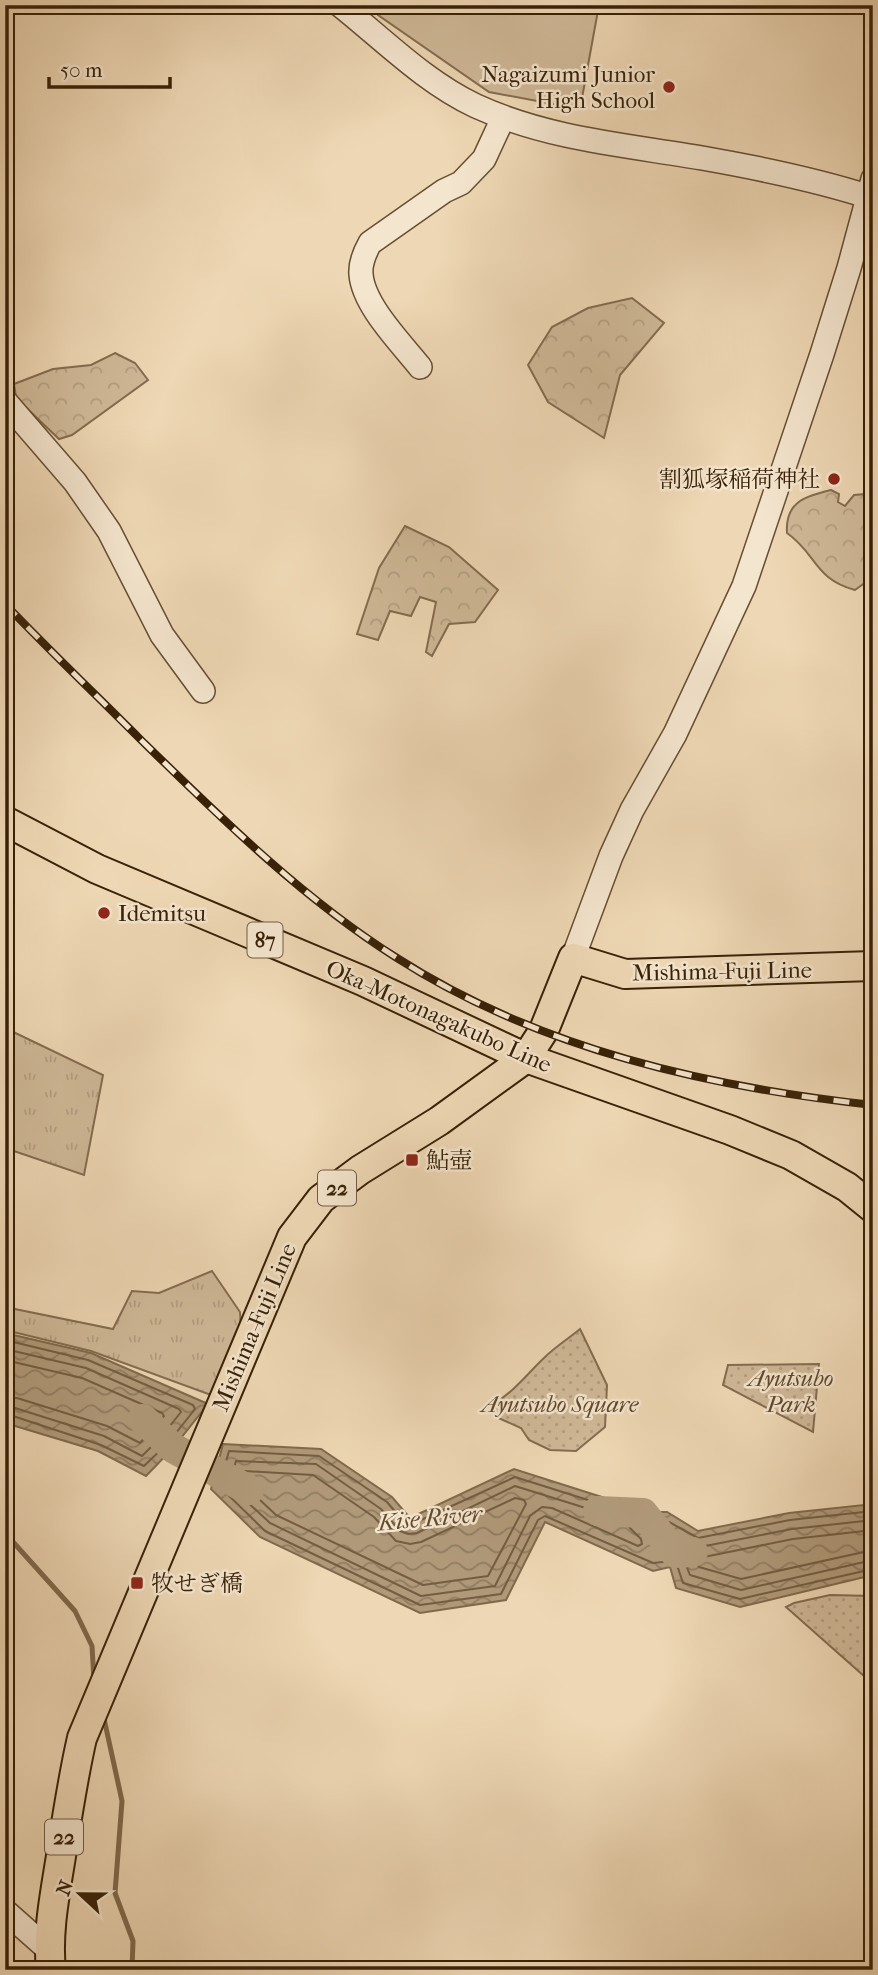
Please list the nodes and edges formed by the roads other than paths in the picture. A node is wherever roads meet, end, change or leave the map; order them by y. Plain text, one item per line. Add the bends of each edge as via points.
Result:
1 (340, 5) edge
2 (503, 118) junction
3 (872, 191) edge
4 (420, 367) dead end
5 (5, 401) edge
6 (203, 691) dead end
7 (5, 821) edge
8 (573, 958) junction
9 (873, 966) edge
10 (526, 1058) junction
11 (873, 1208) edge
12 (5, 1911) edge
13 (50, 1960) edge

1 - 2 street via 433,81
2 - 3 street via 581,139
2 - 4 street via 484,159 461,183 370,243 364,254 360,275 369,301
3 - 8 street via 744,586 610,859
5 - 6 street via 75,482 109,531 162,635
7 - 10 main road, Oka-Motonagakubo Line / 87 via 97,869 363,981
8 - 9 main road, Mishima-Fuji Line via 625,974
8 - 10 main road, 22 via 544,1031
10 - 11 main road, Oka-Motonagakubo Line / 87 via 791,1155 847,1187
10 - 13 main road, Mishima-Fuji Line / 22 via 321,1199 292,1237 82,1738 53,1904
12 - 13 street

